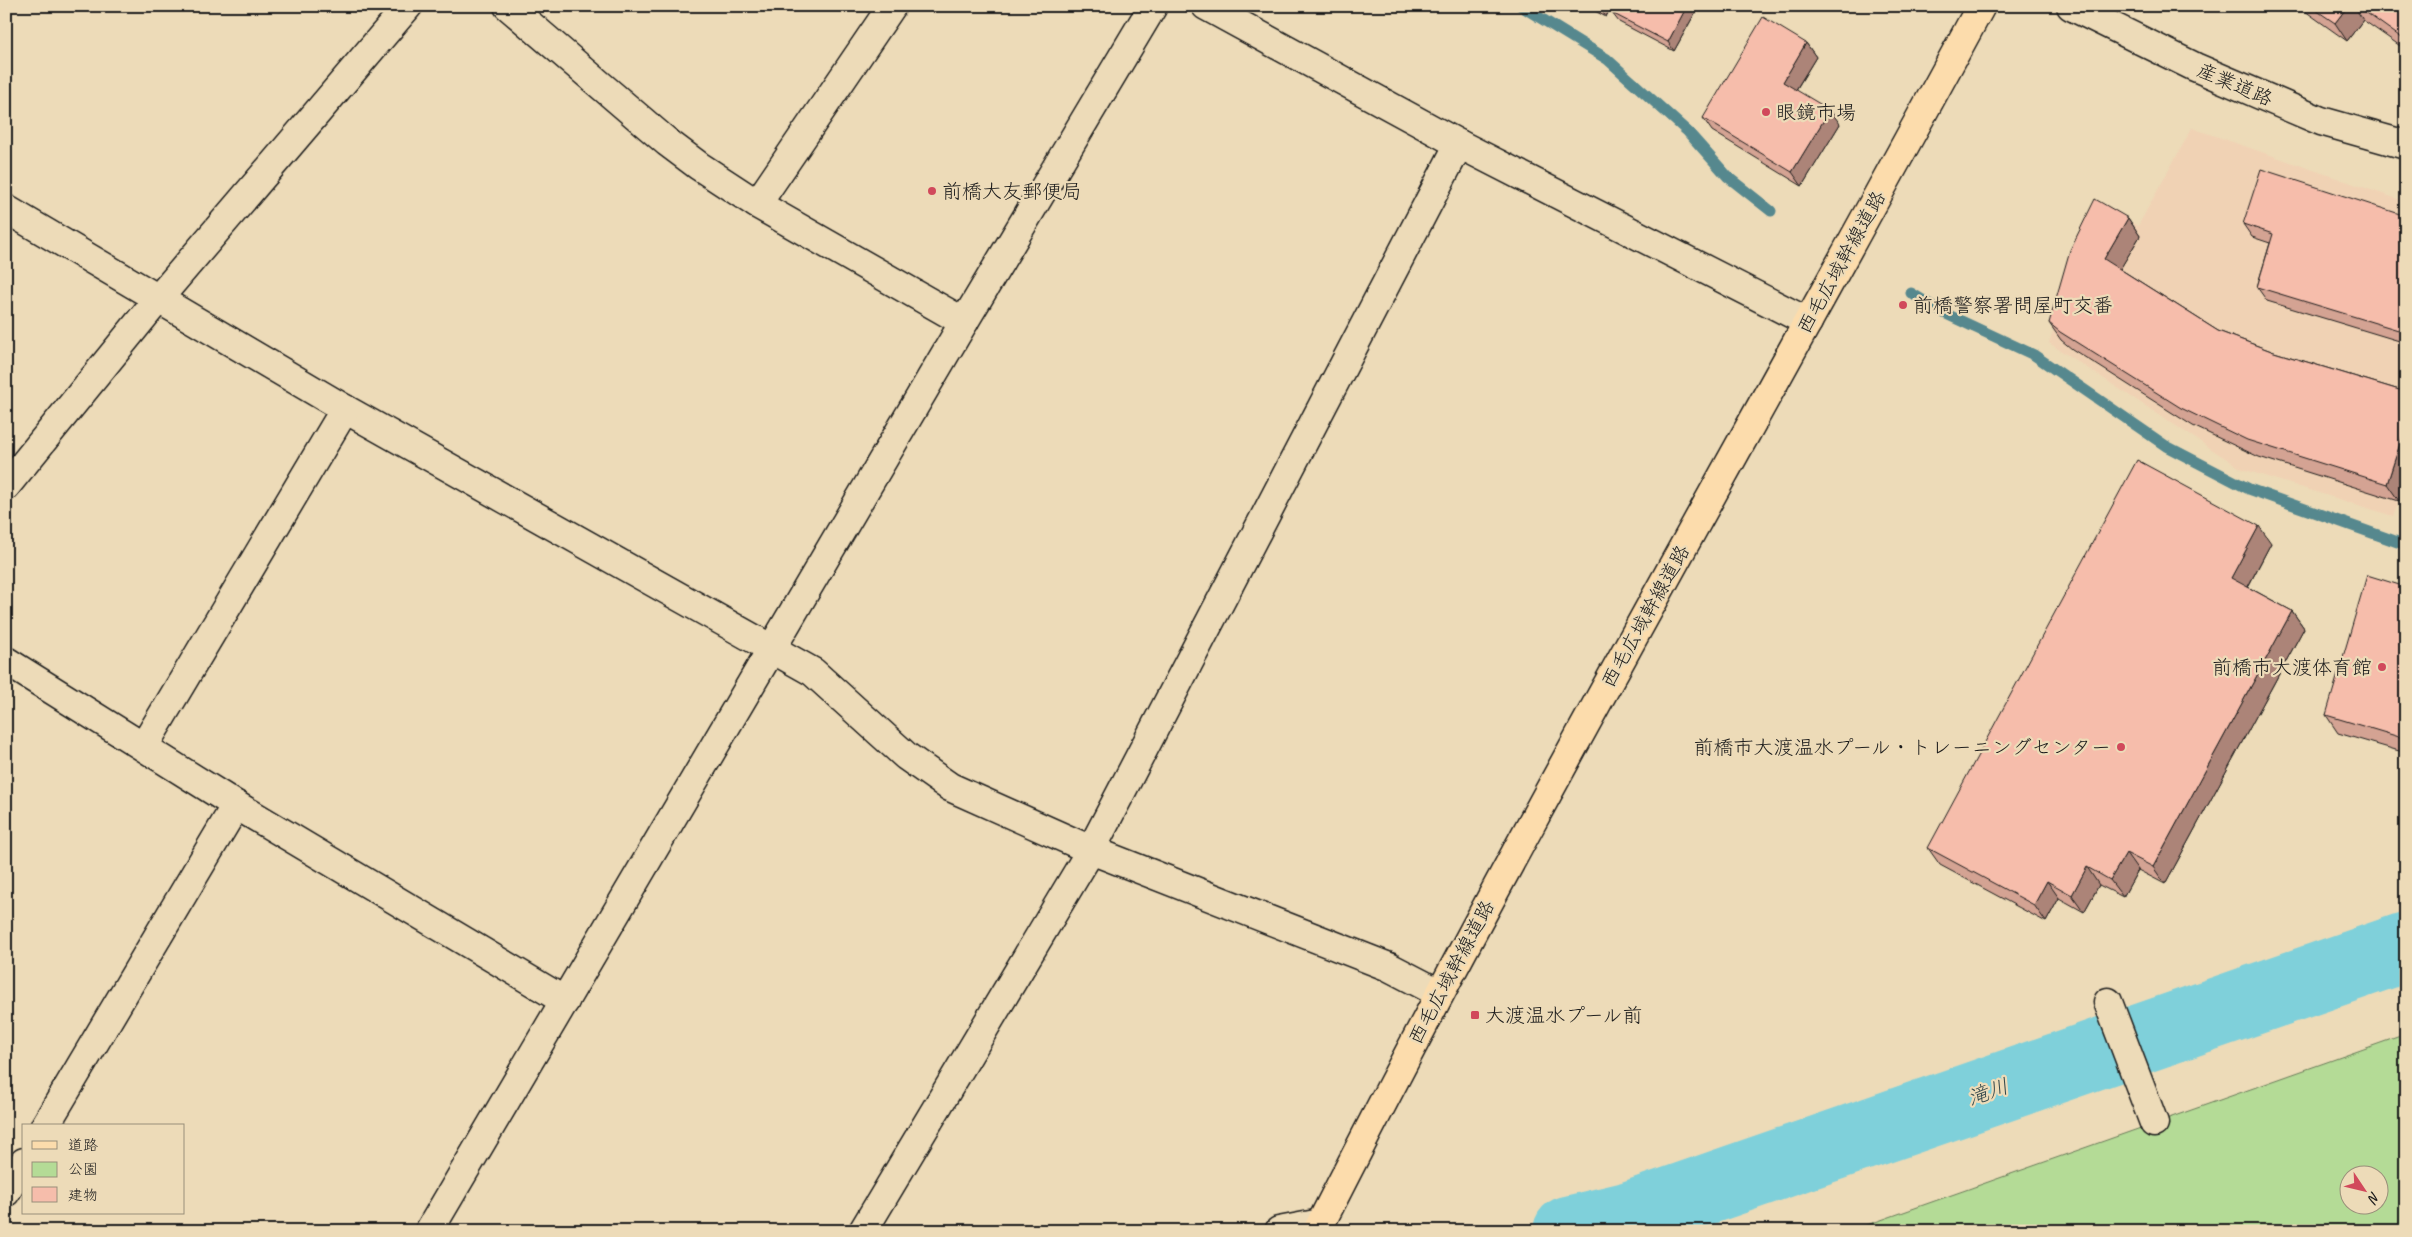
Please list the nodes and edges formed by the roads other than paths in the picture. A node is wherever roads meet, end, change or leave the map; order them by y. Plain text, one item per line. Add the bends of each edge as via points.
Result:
1 (408, 6) edge
2 (508, 6) edge
3 (892, 6) edge
4 (1153, 6) edge
5 (1206, 6) edge
6 (1981, 6) edge
7 (2071, 6) edge
8 (1459, 144) junction
9 (2406, 145) edge
10 (757, 204) junction
11 (6, 209) edge
12 (158, 299) junction
13 (964, 322) junction
14 (1808, 322) junction
15 (345, 409) junction
16 (6, 486) edge
17 (772, 650) junction
18 (6, 661) edge
19 (144, 746) junction
20 (236, 805) junction
21 (1091, 850) junction
22 (1439, 993) junction
23 (565, 1001) junction
24 (2108, 1002) dead end
25 (2154, 1123) dead end
26 (46, 1124) edge
27 (22, 1165) edge
28 (6, 1192) edge
29 (1319, 1227) edge
30 (428, 1231) edge
31 (863, 1231) edge
32 (1279, 1231) edge

1 - 12 street
2 - 10 street via 666,142
3 - 10 street
4 - 13 street
5 - 8 street
6 - 14 main road, 西毛広域幹線道路
7 - 9 street, 産業道路 via 2195,67 2321,121
8 - 14 street
8 - 21 street
10 - 13 street
11 - 12 street
12 - 15 street
12 - 16 street
13 - 17 street
14 - 22 main road, 西毛広域幹線道路
15 - 17 street
15 - 19 street
17 - 21 street via 813,672 906,756 943,783
17 - 23 street
18 - 19 street
19 - 20 street
20 - 23 street
20 - 26 street
21 - 22 street via 1389,967
21 - 31 street
22 - 29 main road, 西毛広域幹線道路
23 - 30 street
24 - 25 street
27 - 28 street
29 - 32 street

